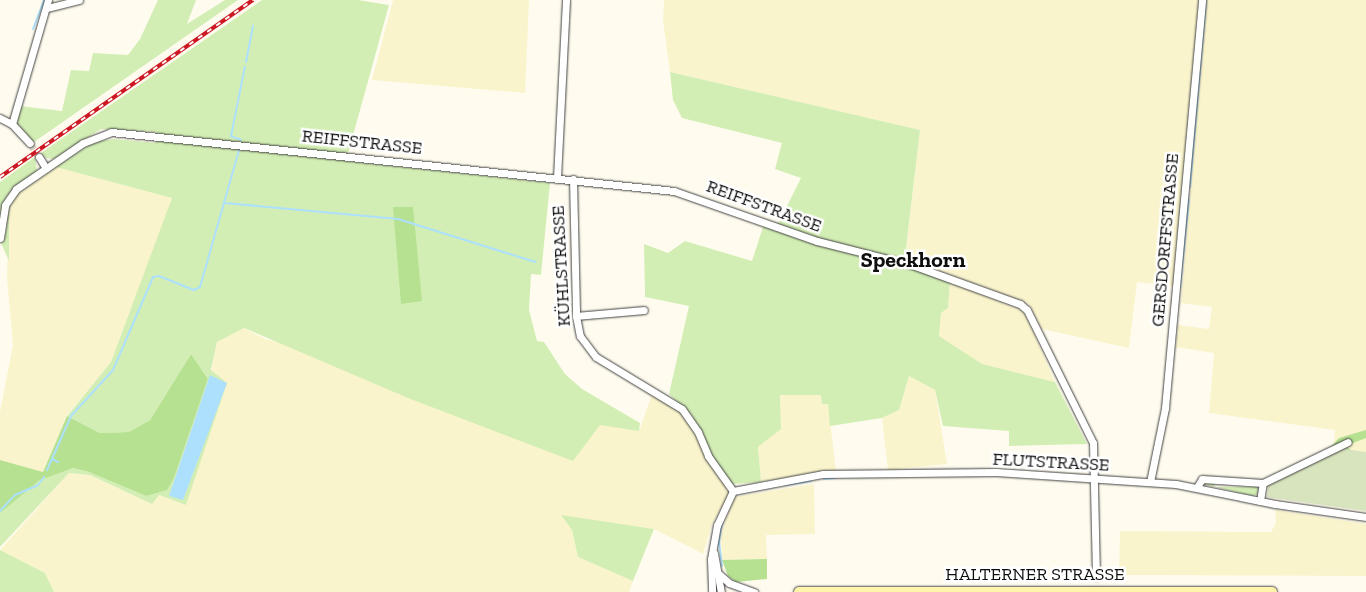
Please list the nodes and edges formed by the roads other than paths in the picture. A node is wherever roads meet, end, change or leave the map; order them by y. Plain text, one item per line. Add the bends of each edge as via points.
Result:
1 (48, 0) edge
2 (79, 0) edge
3 (566, 0) edge
4 (1202, 0) edge
5 (47, 8) junction
6 (0, 118) edge
7 (12, 124) junction
8 (30, 143) tunnel mouth
9 (39, 156) tunnel mouth
10 (46, 168) junction
11 (557, 178) junction
12 (573, 179) junction
13 (0, 238) edge
14 (644, 310) dead end
15 (576, 316) junction
16 (1348, 442) dead end
17 (1095, 480) junction
18 (1150, 482) junction
19 (1263, 483) junction
20 (1197, 487) junction
21 (733, 491) junction
22 (1260, 501) junction
23 (1366, 517) edge
24 (713, 548) junction
25 (719, 574) junction
26 (1096, 577) dead end
27 (1095, 591) edge
28 (712, 592) edge
29 (721, 592) edge
30 (754, 592) edge
31 (799, 592) edge
32 (1272, 592) edge

1 - 5 street
2 - 5 street
3 - 11 street
4 - 18 street, GERSDORFFSTRASSE via 1165,408
5 - 7 street
6 - 7 street
7 - 8 street
9 - 10 street
10 - 11 street, REIFFSTRASSE via 102,134 120,132
10 - 13 street, REIFFSTRASSE via 16,189 8,199
11 - 12 street, REIFFSTRASSE
12 - 15 street, KÜHLSTRASSE
12 - 17 street, REIFFSTRASSE via 674,190 817,241 912,265 1020,304 1027,310 1086,425 1094,450
14 - 15 street
15 - 21 street, KÜHLSTRASSE via 580,336 596,357 682,409 698,432 708,456
16 - 19 street
17 - 18 street, FLUTSTRASSE
17 - 21 street, FLUTSTRASSE via 945,470 815,475
17 - 26 street, REIFFSTRASSE
18 - 20 street, FLUTSTRASSE
19 - 20 street via 1202,479
19 - 22 street
20 - 22 street, FLUTSTRASSE
21 - 24 street via 720,516
22 - 23 street, FLUTSTRASSE
24 - 25 street
24 - 28 street
25 - 29 street
25 - 30 street via 729,583
27 - 31 main road, HALTERNER STRASSE
27 - 32 main road, HALTERNER STRASSE

